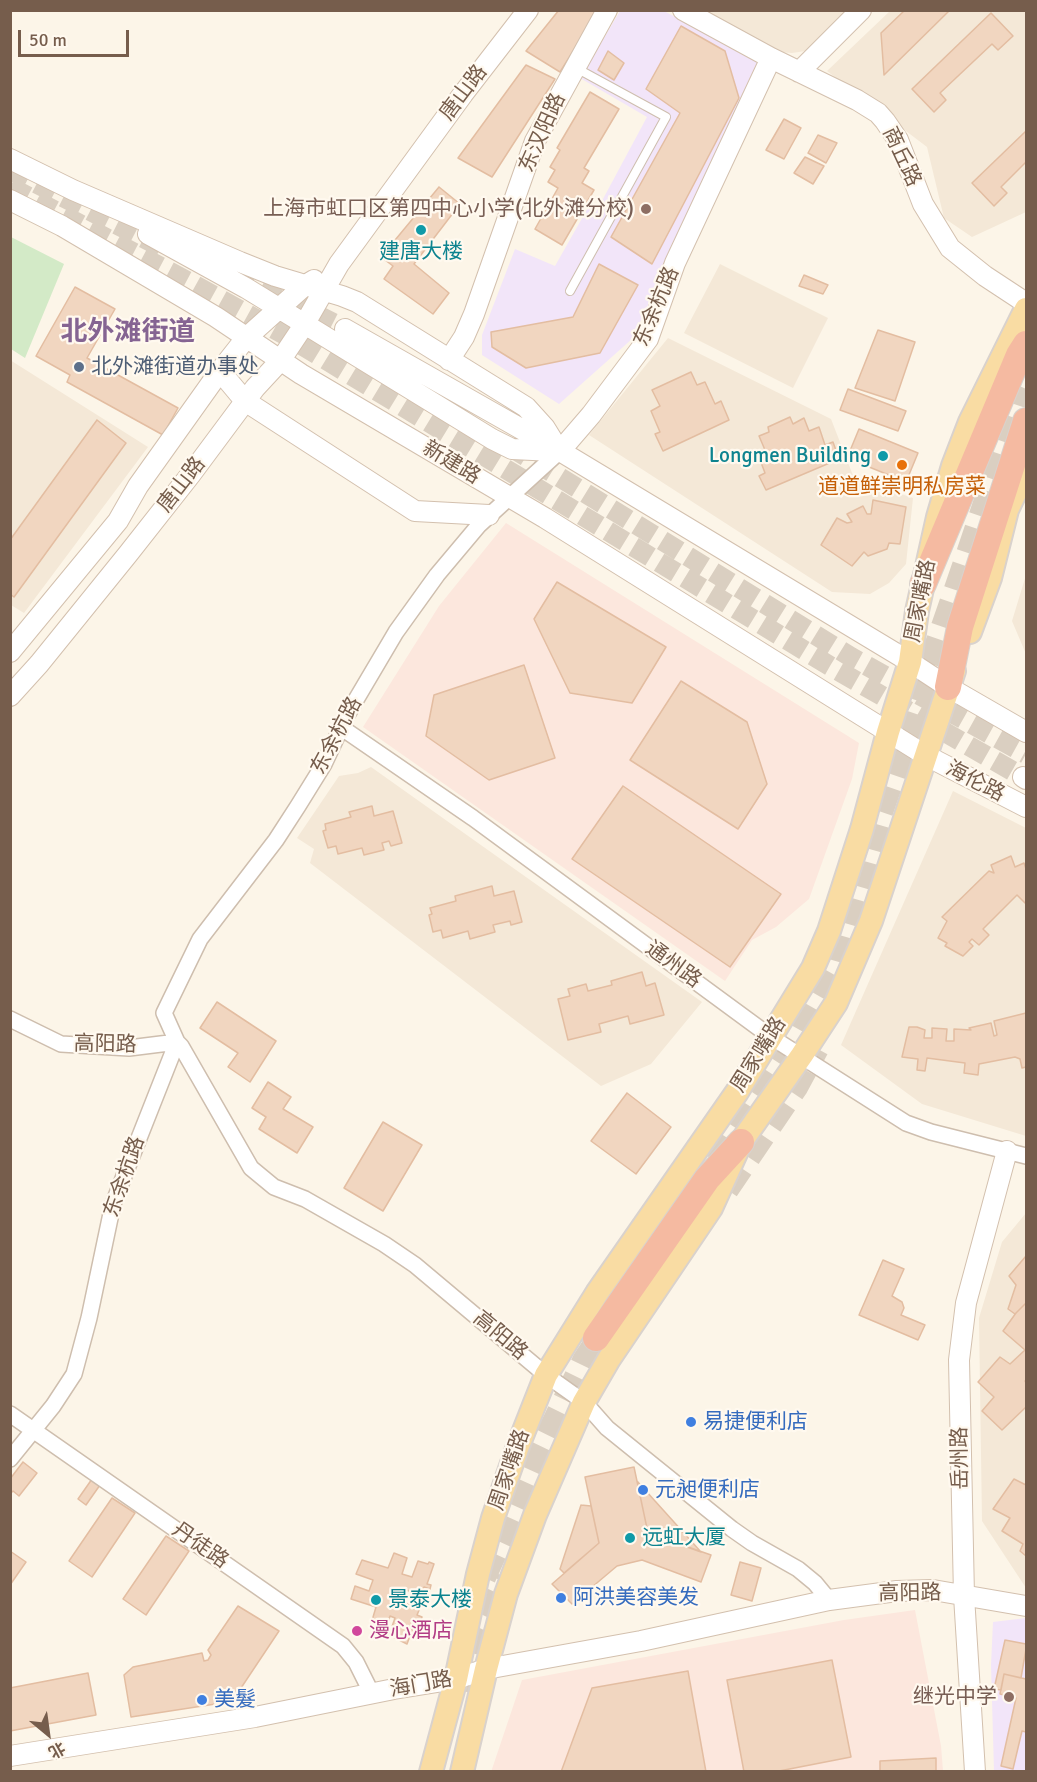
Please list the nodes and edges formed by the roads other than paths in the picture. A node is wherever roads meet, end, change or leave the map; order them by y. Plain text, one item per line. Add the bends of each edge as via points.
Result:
1 (528, 10) edge
2 (607, 10) edge
3 (683, 10) edge
4 (861, 10) edge
5 (771, 58) junction
6 (575, 67) junction
7 (799, 72) junction
8 (10, 159) edge
9 (73, 190) junction
10 (10, 200) edge
11 (339, 264) junction
12 (304, 286) junction
13 (325, 290) junction
14 (570, 291) dead end
15 (1026, 303) edge
16 (279, 309) junction
17 (1026, 309) edge
18 (304, 325) junction
19 (345, 329) tunnel mouth
20 (246, 338) junction
21 (1026, 344) edge
22 (450, 360) junction
23 (280, 361) junction
24 (220, 370) junction
25 (245, 401) junction
26 (1026, 421) edge
27 (560, 452) junction
28 (1026, 471) edge
29 (509, 497) junction
30 (489, 515) junction
31 (923, 584) junction
32 (10, 652) edge
33 (910, 662) junction
34 (948, 687) junction
35 (10, 696) edge
36 (342, 728) junction
37 (888, 732) junction
38 (1026, 732) edge
39 (925, 755) junction
40 (1026, 807) edge
41 (10, 1018) edge
42 (771, 1037) junction
43 (177, 1042) junction
44 (802, 1055) junction
45 (741, 1142) junction
46 (1007, 1151) junction
47 (1026, 1156) edge
48 (596, 1338) tunnel mouth
49 (546, 1375) junction
50 (585, 1402) junction
51 (10, 1414) edge
52 (33, 1429) junction
53 (10, 1459) edge
54 (964, 1596) junction
55 (830, 1600) junction
56 (1026, 1606) edge
57 (486, 1669) junction
58 (456, 1679) junction
59 (372, 1694) junction
60 (10, 1756) edge
61 (431, 1772) edge
62 (462, 1772) edge
63 (975, 1772) edge

1 - 11 street, 唐山路
2 - 6 street, 东汉阳路
3 - 5 street, 商丘路
4 - 7 street
5 - 7 street, 商丘路
5 - 27 street, 东余杭路 via 675,263 648,339
6 - 14 lane via 666,117
6 - 22 street, 东汉阳路 via 535,141 474,314
7 - 15 street, 商丘路 via 868,106 885,121 903,151 923,204 950,248
8 - 9 street, 新建路
9 - 12 street, 新建路
9 - 16 street, 新建路
10 - 20 street, 新建路 via 62,226
11 - 12 street, 唐山路
11 - 13 street, 唐山路
12 - 13 street, 新建路
12 - 16 street, 唐山路
13 - 18 street, 唐山路
13 - 22 street, 新建路 via 357,302
16 - 18 street, 新建路
16 - 20 street, 唐山路
17 - 31 main road, 周家嘴路 via 970,422 953,466
18 - 23 street, 唐山路
18 - 27 street, 新建路 via 512,449
19 - 27 street
20 - 23 street, 新建路
20 - 24 street, 唐山路
21 - 31 highway
22 - 27 street, 新建路 via 526,407
23 - 25 street, 唐山路
23 - 29 street, 新建路
24 - 25 street
24 - 32 street, 唐山路 via 138,486 118,521
25 - 30 street via 415,512
25 - 35 street, 唐山路 via 163,510
26 - 34 highway via 960,627
27 - 29 street, 东余杭路
27 - 33 street, 新建路
28 - 34 main road, 周家嘴路 via 1007,510 990,578
29 - 30 street, 东余杭路
29 - 37 street, 新建路
30 - 36 street, 东余杭路 via 437,575 396,632
31 - 33 main road, 周家嘴路
33 - 34 street, 新建路
33 - 37 main road, 周家嘴路
34 - 38 street
34 - 39 main road, 周家嘴路
36 - 42 street, 通州路
36 - 43 street, 东余杭路 via 276,840 200,939 164,1013
37 - 39 street, 海伦路
37 - 42 main road, 周家嘴路 via 830,931 813,968
39 - 40 street, 海伦路
39 - 44 main road, 周家嘴路 via 850,973 836,1003
41 - 43 street, 高阳路 via 61,1044 129,1048
42 - 44 street, 通州路
42 - 49 main road, 周家嘴路
43 - 49 street, 高阳路 via 251,1168 274,1187 305,1199 415,1265
43 - 52 street, 东余杭路 via 113,1204 74,1374
44 - 45 main road, 周家嘴路
44 - 46 street, 通州路 via 906,1123
45 - 48 highway via 707,1179
45 - 50 main road, 周家嘴路 via 711,1208 609,1359
46 - 47 street, 通州路
46 - 54 street, 岳州路 via 966,1303 959,1360
49 - 50 street, 高阳路
49 - 58 main road, 周家嘴路 via 493,1518
50 - 55 street, 高阳路 via 607,1428 732,1529 798,1569
50 - 57 main road, 周家嘴路 via 528,1534 506,1594
51 - 52 street, 丹徒路
52 - 53 street, 东余杭路
52 - 59 street, 丹徒路 via 343,1646
54 - 55 street, 高阳路 via 933,1590 897,1591
54 - 56 street, 高阳路
54 - 63 street, 岳州路
55 - 57 street, 海门路 via 641,1641
57 - 58 street, 海门路
57 - 62 main road, 周家嘴路
58 - 59 street, 海门路
58 - 61 main road, 周家嘴路
59 - 60 street, 海门路

